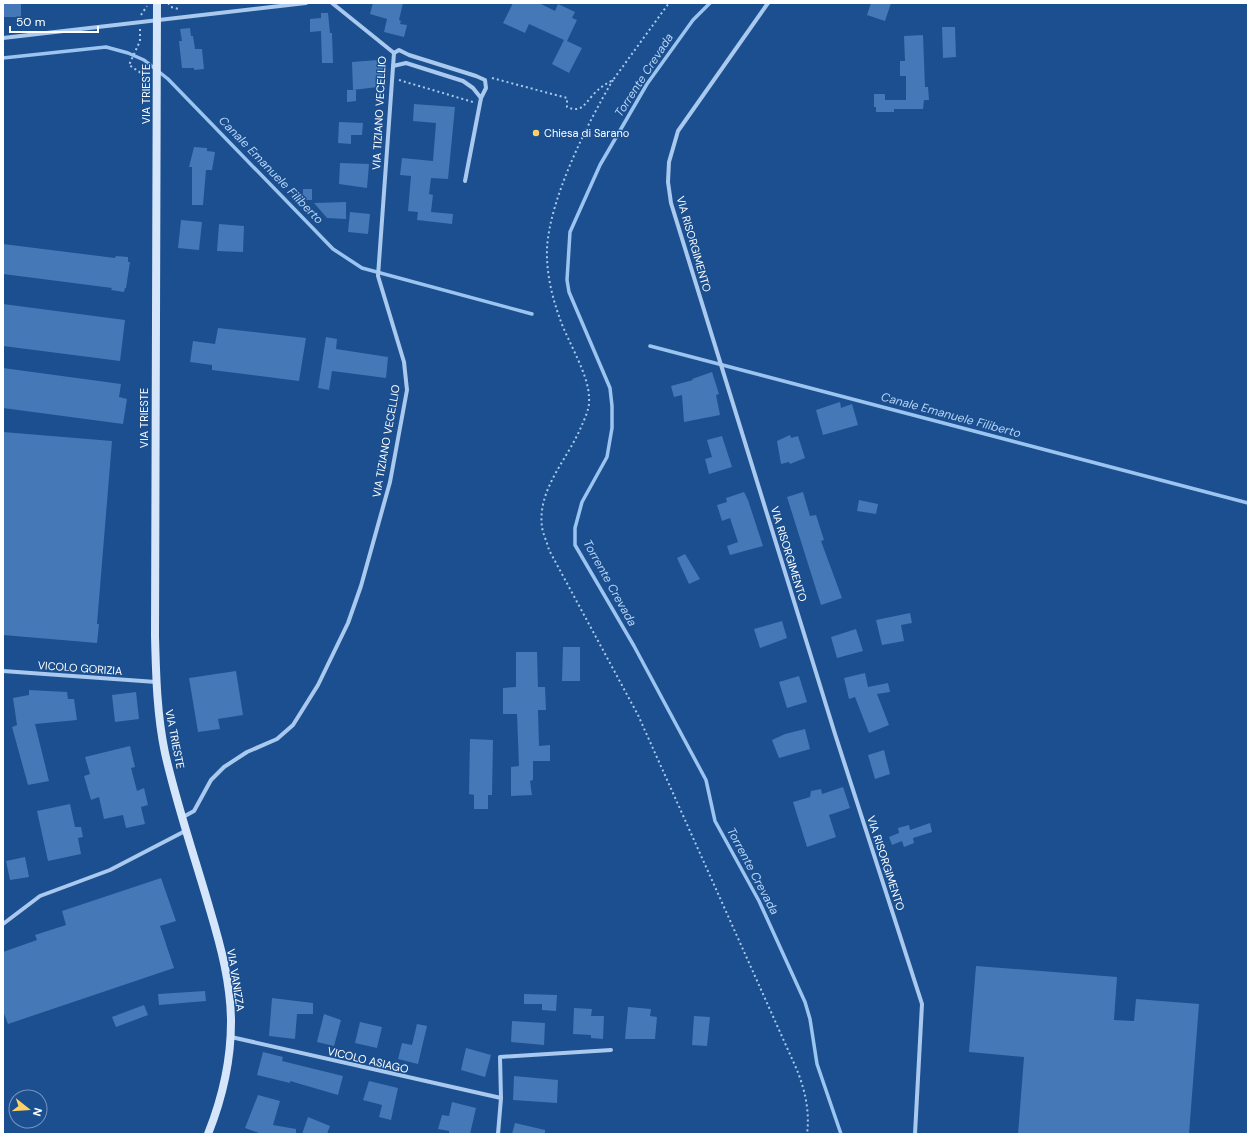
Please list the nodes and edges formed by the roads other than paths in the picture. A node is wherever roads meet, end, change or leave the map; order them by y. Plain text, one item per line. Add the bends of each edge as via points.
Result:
1 (157, 3) edge
2 (306, 3) edge
3 (332, 3) edge
4 (768, 3) edge
5 (157, 19) junction
6 (3, 38) edge
7 (394, 53) junction
8 (393, 66) junction
9 (481, 98) junction
10 (465, 181) dead end
11 (3, 671) edge
12 (156, 682) junction
13 (182, 817) junction
14 (187, 830) junction
15 (3, 924) edge
16 (231, 1037) junction
17 (611, 1050) dead end
18 (501, 1098) junction
19 (208, 1134) edge
20 (498, 1134) edge
21 (915, 1134) edge

1 - 5 street, VIA TRIESTE
2 - 5 street
3 - 7 street, VIA TIZIANO VECELLIO
4 - 21 street, VIA RISORGIMENTO via 678,132 669,162 668,182 671,203 719,359 922,1004
5 - 6 street
5 - 12 street, VIA TRIESTE
7 - 8 street, VIA TIZIANO VECELLIO
7 - 9 street via 399,50 485,80 486,88
8 - 9 street via 406,63 463,81
8 - 13 street, VIA TIZIANO VECELLIO via 378,276 404,362 407,390 390,482 355,605 318,685 293,725 277,739 246,752 224,767 211,780 194,811
9 - 10 street
11 - 12 street, VICOLO GORIZIA
12 - 13 street, VIA TRIESTE via 164,747
13 - 14 street, VIA TRIESTE
14 - 15 street via 110,870 40,896
14 - 16 street, VIA VANIZZA via 226,969
16 - 18 street, VICOLO ASIAGO
16 - 19 street, VIA VANIZZA via 221,1093
17 - 18 street via 500,1058
18 - 20 street

